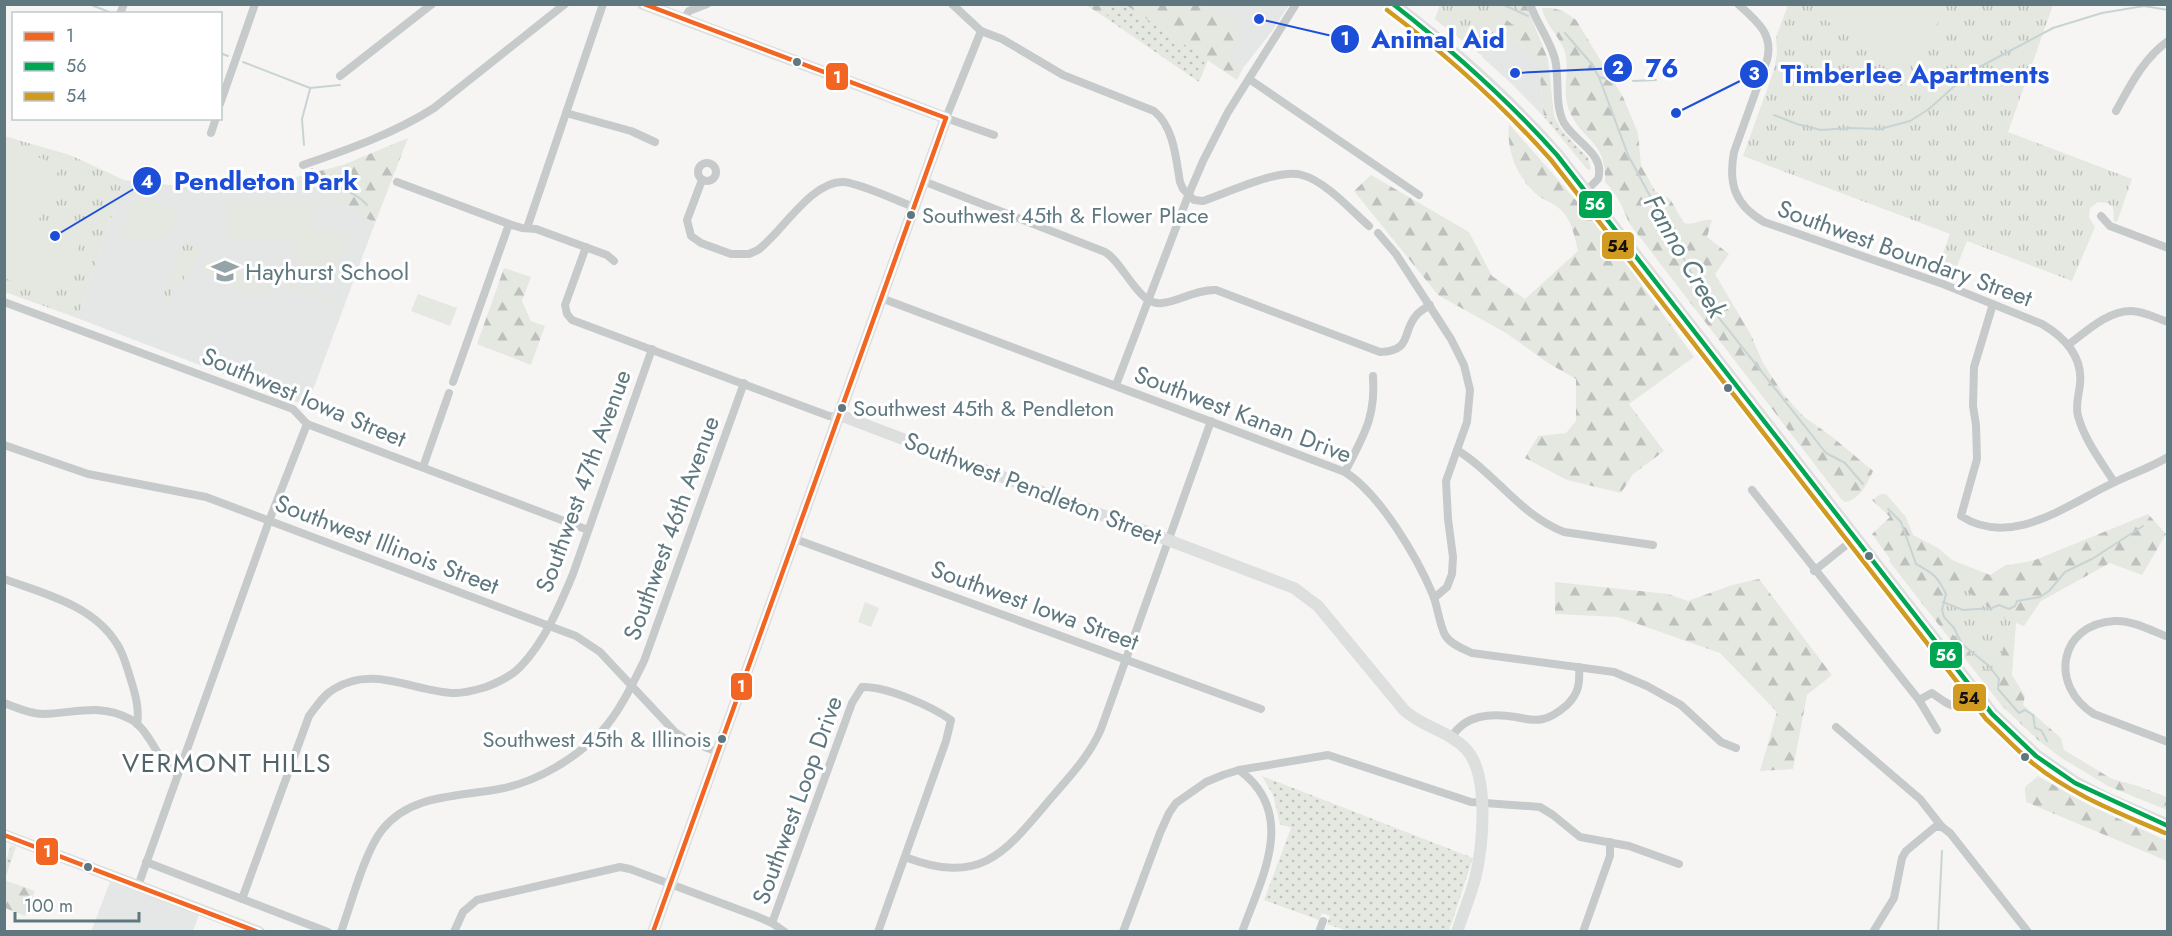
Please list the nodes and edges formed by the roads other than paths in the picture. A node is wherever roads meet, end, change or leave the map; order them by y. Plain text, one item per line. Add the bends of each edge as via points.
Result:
1 (255, 4) edge
2 (432, 4) edge
3 (565, 4) edge
4 (603, 4) edge
5 (643, 4) edge
6 (707, 4) edge
7 (952, 4) edge
8 (1296, 4) edge
9 (1392, 4) edge
10 (1530, 4) edge
11 (1738, 4) edge
12 (683, 20) junction
13 (981, 31) junction
14 (2168, 41) edge
15 (340, 76) dead end
16 (1249, 79) junction
17 (222, 98) edge
18 (2116, 111) dead end
19 (566, 112) junction
20 (946, 118) junction
21 (215, 120) edge
22 (211, 133) dead end
23 (994, 135) dead end
24 (655, 142) dead end
25 (303, 165) dead end
26 (702, 180) dead end
27 (924, 181) junction
28 (398, 182) dead end
29 (1586, 191) junction
30 (1419, 195) dead end
31 (1188, 196) junction
32 (914, 207) junction
33 (2101, 216) dead end
34 (509, 224) junction
35 (1369, 225) dead end
36 (527, 228) junction
37 (1378, 233) dead end
38 (586, 247) junction
39 (2168, 248) edge
40 (614, 261) dead end
41 (881, 298) junction
42 (1149, 300) junction
43 (4, 302) edge
44 (1993, 304) junction
45 (1430, 305) junction
46 (2168, 322) edge
47 (2068, 345) junction
48 (652, 349) junction
49 (1373, 376) dead end
50 (453, 382) dead end
51 (744, 383) junction
52 (1116, 385) junction
53 (449, 393) dead end
54 (837, 417) junction
55 (1211, 421) junction
56 (307, 424) junction
57 (4, 445) edge
58 (1457, 450) junction
59 (2168, 458) edge
60 (423, 467) junction
61 (1344, 472) junction
62 (2114, 482) junction
63 (1752, 490) dead end
64 (269, 521) junction
65 (588, 530) junction
66 (1854, 538) junction
67 (795, 539) junction
68 (1168, 539) junction
69 (1653, 545) dead end
70 (1814, 571) junction
71 (4, 579) edge
72 (1434, 598) junction
73 (548, 626) junction
74 (2168, 637) edge
75 (1126, 658) junction
76 (1579, 667) junction
77 (632, 686) junction
78 (1978, 697) junction
79 (1919, 700) junction
80 (4, 703) edge
81 (1262, 709) dead end
82 (137, 724) junction
83 (1836, 727) dead end
84 (1937, 730) dead end
85 (1451, 738) junction
86 (2168, 742) edge
87 (1736, 748) dead end
88 (718, 752) junction
89 (1239, 770) junction
90 (178, 774) junction
91 (1482, 804) junction
92 (2168, 826) edge
93 (1942, 827) junction
94 (4, 835) edge
95 (1610, 842) junction
96 (905, 857) junction
97 (146, 862) junction
98 (1679, 864) dead end
99 (670, 885) junction
100 (138, 886) junction
101 (242, 899) junction
102 (1323, 921) dead end
103 (772, 923) junction
104 (232, 927) edge
105 (259, 932) edge
106 (328, 932) edge
107 (341, 932) edge
108 (454, 932) edge
109 (653, 932) edge
110 (785, 932) edge
111 (878, 932) edge
112 (1123, 932) edge
113 (1242, 932) edge
114 (1319, 932) edge
115 (1457, 932) edge
116 (1583, 932) edge
117 (1873, 932) edge
118 (2028, 932) edge

1 - 17 street
2 - 15 street
3 - 25 street via 435,108 371,141
4 - 19 street
5 - 12 street
6 - 12 street via 689,11
7 - 13 street
8 - 16 street
9 - 29 main road via 1506,100
10 - 29 street via 1555,60 1562,117 1599,164 1598,179
11 - 44 street, Southwest Boundary Street via 1763,28 1769,54 1734,152 1731,180 1747,210 1764,222
12 - 20 street
13 - 20 street
13 - 31 street via 1063,75 1154,111 1168,130 1180,182
14 - 18 street via 2136,75
16 - 30 street
16 - 31 street via 1219,130
19 - 24 street
19 - 36 street
20 - 23 street
20 - 27 street
21 - 22 street
26 - 32 street via 687,220 689,233 695,241 736,255 758,250 815,193 833,183 853,184
27 - 32 street
27 - 42 street via 1105,252 1119,262
28 - 34 street
29 - 66 main road
31 - 35 street via 1203,201 1276,176 1297,173 1314,180
31 - 42 street
32 - 41 street
33 - 39 street via 2110,226
34 - 36 street
34 - 50 street
36 - 38 street
37 - 45 street
38 - 40 street
38 - 48 street, Southwest Pendleton Street via 566,305 567,314 572,320
41 - 52 street, Southwest Kanan Drive
41 - 54 street
42 - 45 street via 1162,303 1216,290 1380,352 1393,350 1404,342 1414,317
42 - 52 street
43 - 56 street, Southwest Iowa Street via 293,409
44 - 47 street, Southwest Boundary Street via 2042,324
44 - 62 street via 1974,367 1977,459 1961,516 1990,526 2023,525 2044,519
45 - 58 street via 1461,357 1468,381 1470,406
46 - 47 street via 2140,312 2122,312 2098,323
47 - 62 street via 2080,376 2078,417 2086,440
48 - 51 street, Southwest Pendleton Street
48 - 65 street, Southwest 47th Avenue
49 - 61 street via 1371,418
51 - 54 street, Southwest Pendleton Street
51 - 77 street, Southwest 46th Avenue
52 - 55 street, Southwest Kanan Drive
53 - 60 street
54 - 67 street
54 - 68 street, Southwest Pendleton Street
55 - 61 street, Southwest Kanan Drive
55 - 68 street
56 - 60 street, Southwest Iowa Street
56 - 64 street
57 - 64 street, Southwest Illinois Street via 88,474 198,495
58 - 69 street via 1471,458 1527,511 1552,527
58 - 72 street via 1446,481 1454,558 1452,574 1447,587
59 - 62 street
60 - 65 street, Southwest Iowa Street
61 - 72 street, Southwest Kanan Drive via 1358,482 1411,549
63 - 70 street
64 - 73 street, Southwest Illinois Street
64 - 90 street
65 - 73 street, Southwest 47th Avenue via 573,574
66 - 70 street
66 - 78 main road
67 - 75 street, Southwest Iowa Street
67 - 88 street
68 - 75 street
68 - 85 street, Southwest Pendleton Street via 1305,594 1404,710
70 - 79 street
71 - 82 street via 83,610 110,634 123,656 136,697
72 - 76 street, Southwest Kanan Drive via 1446,635 1466,651
73 - 77 street, Southwest Illinois Street via 588,643
73 - 101 street, Southwest 47th Avenue via 520,667 505,679 476,690 456,693 373,677 332,689 309,716
74 - 86 street via 2122,621 2107,622 2076,637 2065,661 2070,692 2085,709
75 - 81 street, Southwest Iowa Street
75 - 96 street via 1092,747 1006,850 979,864 954,868
76 - 85 street via 1578,691 1553,715 1536,720 1499,714 1482,716 1463,724
76 - 87 street, Southwest Kanan Drive via 1614,672 1662,694 1681,705 1721,742
77 - 88 street, Southwest Illinois Street via 681,736
77 - 107 street, Southwest 46th Avenue via 603,730 565,762 521,784 423,801 403,810 373,845
78 - 79 street via 1961,707 1948,705 1932,693
78 - 92 main road via 2018,740 2066,777 2096,795
79 - 84 street
80 - 82 street via 42,714 96,709
82 - 90 street via 166,765
83 - 93 street via 1920,799
85 - 91 street, Southwest Pendleton Street via 1473,758
88 - 99 street
89 - 91 street via 1328,755
89 - 112 street via 1206,782 1168,813
89 - 113 street via 1258,787 1270,814 1272,832 1267,865
90 - 97 street
91 - 95 street via 1540,807 1580,837
91 - 115 street, Southwest Pendleton Street via 1477,868
93 - 117 street via 1935,827 1906,850 1894,898
93 - 118 street
94 - 100 street
95 - 98 street
95 - 116 street via 1610,856
96 - 103 street, Southwest Loop Drive via 951,720 927,705 862,687 852,703
96 - 111 street, Southwest Loop Drive
97 - 100 street
97 - 101 street
99 - 103 street
99 - 108 street via 630,869 609,869 477,900 463,912
99 - 109 street
100 - 104 street
101 - 106 street
102 - 114 street
103 - 110 street
104 - 105 street

